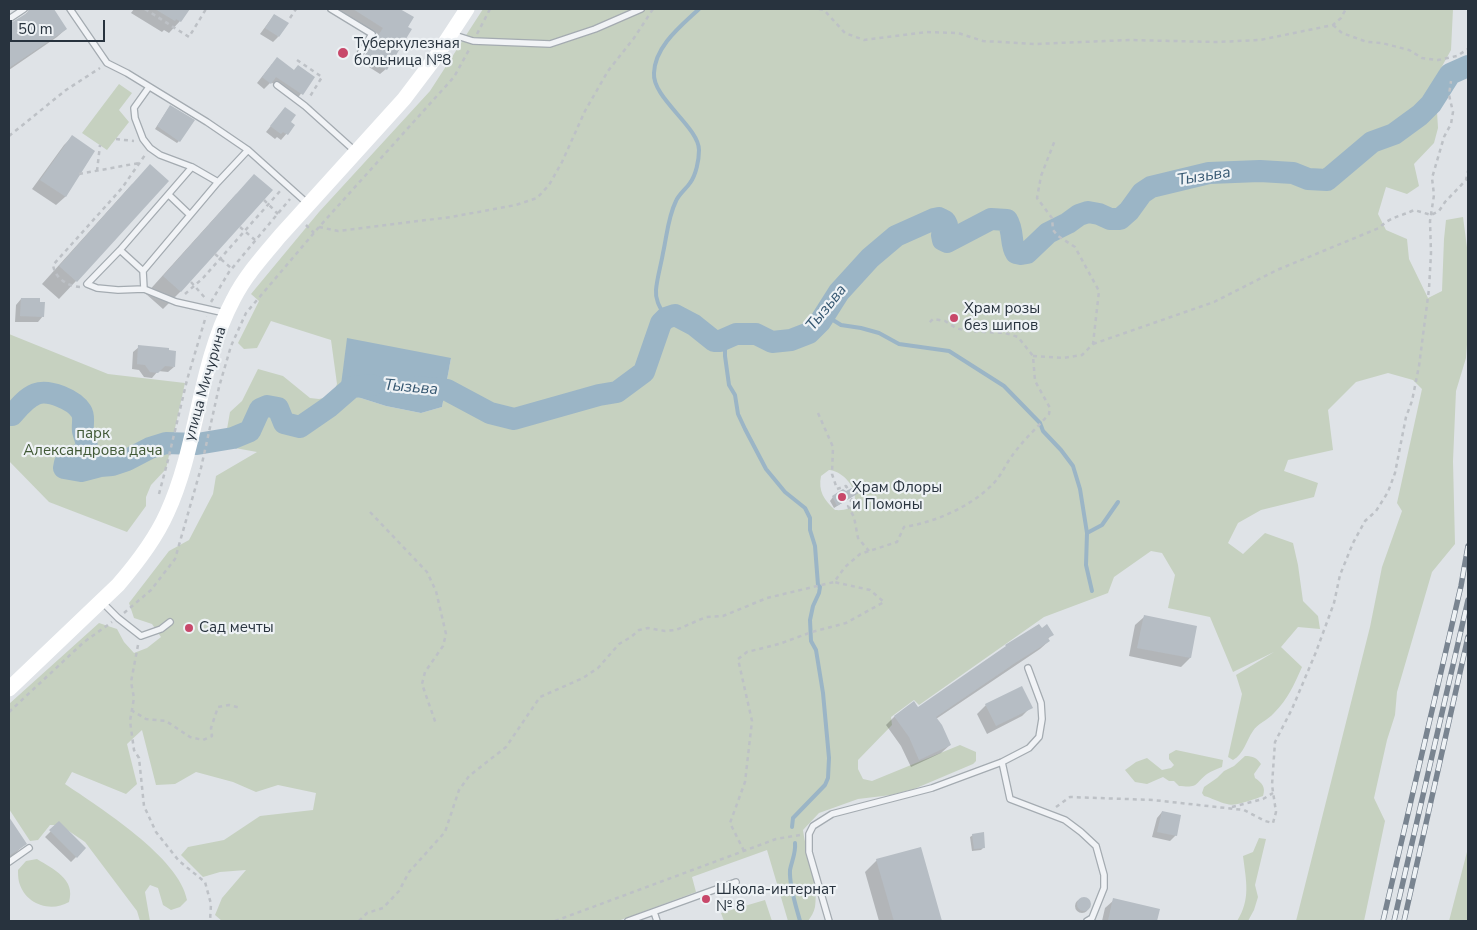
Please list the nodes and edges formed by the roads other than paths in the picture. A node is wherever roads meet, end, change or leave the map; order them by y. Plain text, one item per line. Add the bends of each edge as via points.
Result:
1 (24, 9) edge
2 (70, 9) edge
3 (331, 9) edge
4 (641, 9) edge
5 (464, 10) edge
6 (9, 19) edge
7 (451, 34) junction
8 (361, 52) dead end
9 (277, 85) dead end
10 (149, 87) junction
11 (248, 150) junction
12 (356, 152) junction
13 (192, 167) junction
14 (218, 182) junction
15 (169, 195) junction
16 (308, 204) junction
17 (190, 215) junction
18 (120, 250) junction
19 (143, 271) junction
20 (144, 289) junction
21 (226, 314) junction
22 (101, 600) junction
23 (170, 622) dead end
24 (1028, 668) dead end
25 (9, 689) edge
26 (1002, 762) junction
27 (29, 848) dead end
28 (9, 862) edge
29 (736, 882) dead end
30 (654, 912) junction
31 (628, 921) edge
32 (657, 921) edge
33 (828, 921) edge
34 (1087, 921) edge

1 - 6 lane
2 - 10 lane via 107,63
3 - 8 lane via 372,34
4 - 7 lane via 550,44 473,41
5 - 7 main road, улица Мичурина
7 - 12 main road, улица Мичурина via 404,99
9 - 12 lane
10 - 11 lane
10 - 13 lane via 134,108 134,118 143,139 160,155
11 - 14 lane
11 - 16 lane
12 - 16 main road, улица Мичурина
13 - 14 lane
13 - 15 lane
14 - 17 lane
15 - 17 lane
15 - 18 lane
16 - 21 main road, улица Мичурина via 252,270
17 - 19 lane
18 - 19 lane
18 - 20 lane via 87,284 118,290
19 - 20 lane
20 - 21 lane via 176,302
21 - 22 main road, улица Мичурина via 215,342 212,385 168,512 132,568
22 - 23 lane via 140,636 161,629
22 - 25 main road, улица Мичурина
24 - 26 lane via 1041,703 1039,736 1029,748
26 - 33 lane via 932,788 832,814 813,826 809,834 809,852
26 - 34 lane via 1010,799 1065,820 1096,846 1104,888 1092,918
27 - 28 lane
29 - 30 lane
30 - 31 lane
30 - 32 lane

